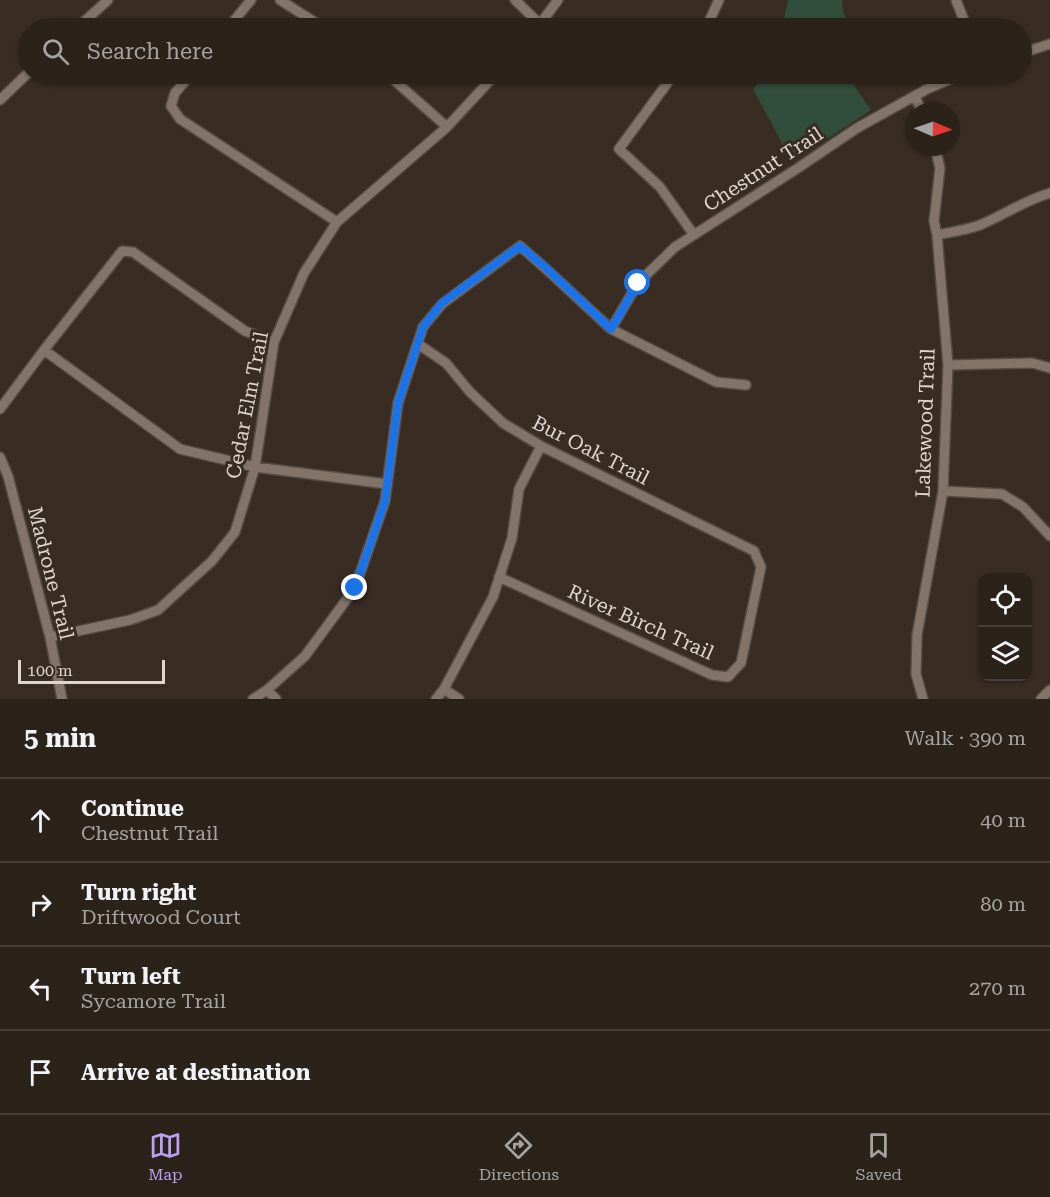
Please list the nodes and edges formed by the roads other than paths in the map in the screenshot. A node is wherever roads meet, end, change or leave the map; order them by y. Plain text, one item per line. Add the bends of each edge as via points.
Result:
1 (108, 0) edge
2 (251, 0) edge
3 (280, 0) edge
4 (515, 0) edge
5 (558, 0) edge
6 (719, 0) edge
7 (956, 0) edge
8 (88, 18) edge
9 (236, 18) edge
10 (308, 18) edge
11 (531, 18) edge
12 (545, 18) edge
13 (711, 18) edge
14 (963, 18) edge
15 (1050, 44) edge
16 (1032, 50) edge
17 (18, 83) edge
18 (183, 84) edge
19 (398, 84) edge
20 (487, 84) edge
21 (667, 84) edge
22 (939, 84) edge
23 (915, 96) junction
24 (0, 100) edge
25 (918, 102) edge
26 (447, 127) junction
27 (937, 156) edge
28 (1050, 193) edge
29 (336, 222) junction
30 (694, 235) junction
31 (938, 235) junction
32 (611, 329) junction
33 (274, 342) junction
34 (418, 344) junction
35 (44, 350) junction
36 (948, 366) junction
37 (1050, 368) edge
38 (746, 385) dead end
39 (0, 409) edge
40 (541, 446) junction
41 (0, 457) edge
42 (255, 467) junction
43 (387, 484) junction
44 (943, 491) junction
45 (1050, 536) edge
46 (761, 567) joint
47 (499, 577) junction
48 (50, 637) junction
49 (444, 689) junction
50 (267, 690) junction
51 (1050, 690) edge
52 (62, 699) edge
53 (253, 699) edge
54 (276, 699) edge
55 (436, 699) edge
56 (459, 699) edge
57 (923, 699) edge
58 (1041, 699) edge

1 - 8 street
2 - 9 street
3 - 10 street
4 - 11 street
5 - 12 street
6 - 13 street
7 - 14 street
15 - 16 street
17 - 24 street
18 - 29 street via 171,106 180,119
19 - 26 street
20 - 26 street, Cedar Elm Trail
21 - 30 street via 619,149 660,187
22 - 23 street, Chestnut Trail
23 - 25 street
23 - 30 street, Chestnut Trail via 857,128
26 - 29 street, Cedar Elm Trail
27 - 31 street, Lakewood Trail via 940,168 934,221
28 - 31 street via 980,225
29 - 33 street, Cedar Elm Trail via 304,273
30 - 32 street, Chestnut Trail via 675,247 638,283
31 - 36 street, Lakewood Trail
32 - 34 street via 520,246 442,303 423,327
32 - 38 street via 716,382
33 - 35 street via 245,331 133,252 122,251
33 - 42 street, Cedar Elm Trail
34 - 40 street, Bur Oak Trail via 446,363 503,423
34 - 43 street via 398,403
35 - 39 street
35 - 42 street via 180,449
36 - 37 street via 1032,363
36 - 44 street, Lakewood Trail
40 - 46 street, Bur Oak Trail via 754,551
40 - 47 street via 519,489 512,538
41 - 48 street, Madrone Trail
42 - 43 street
42 - 48 street, Cedar Elm Trail via 234,532 212,561 158,610
43 - 50 street via 385,501 355,588 305,656
44 - 45 street via 1002,494 1023,507
44 - 57 street, Lakewood Trail via 917,635 916,674
46 - 47 street, River Birch Trail via 741,663 728,677 712,675
47 - 49 street via 493,597
48 - 52 street, Madrone Trail
49 - 55 street
49 - 56 street
50 - 53 street
50 - 54 street
51 - 58 street

